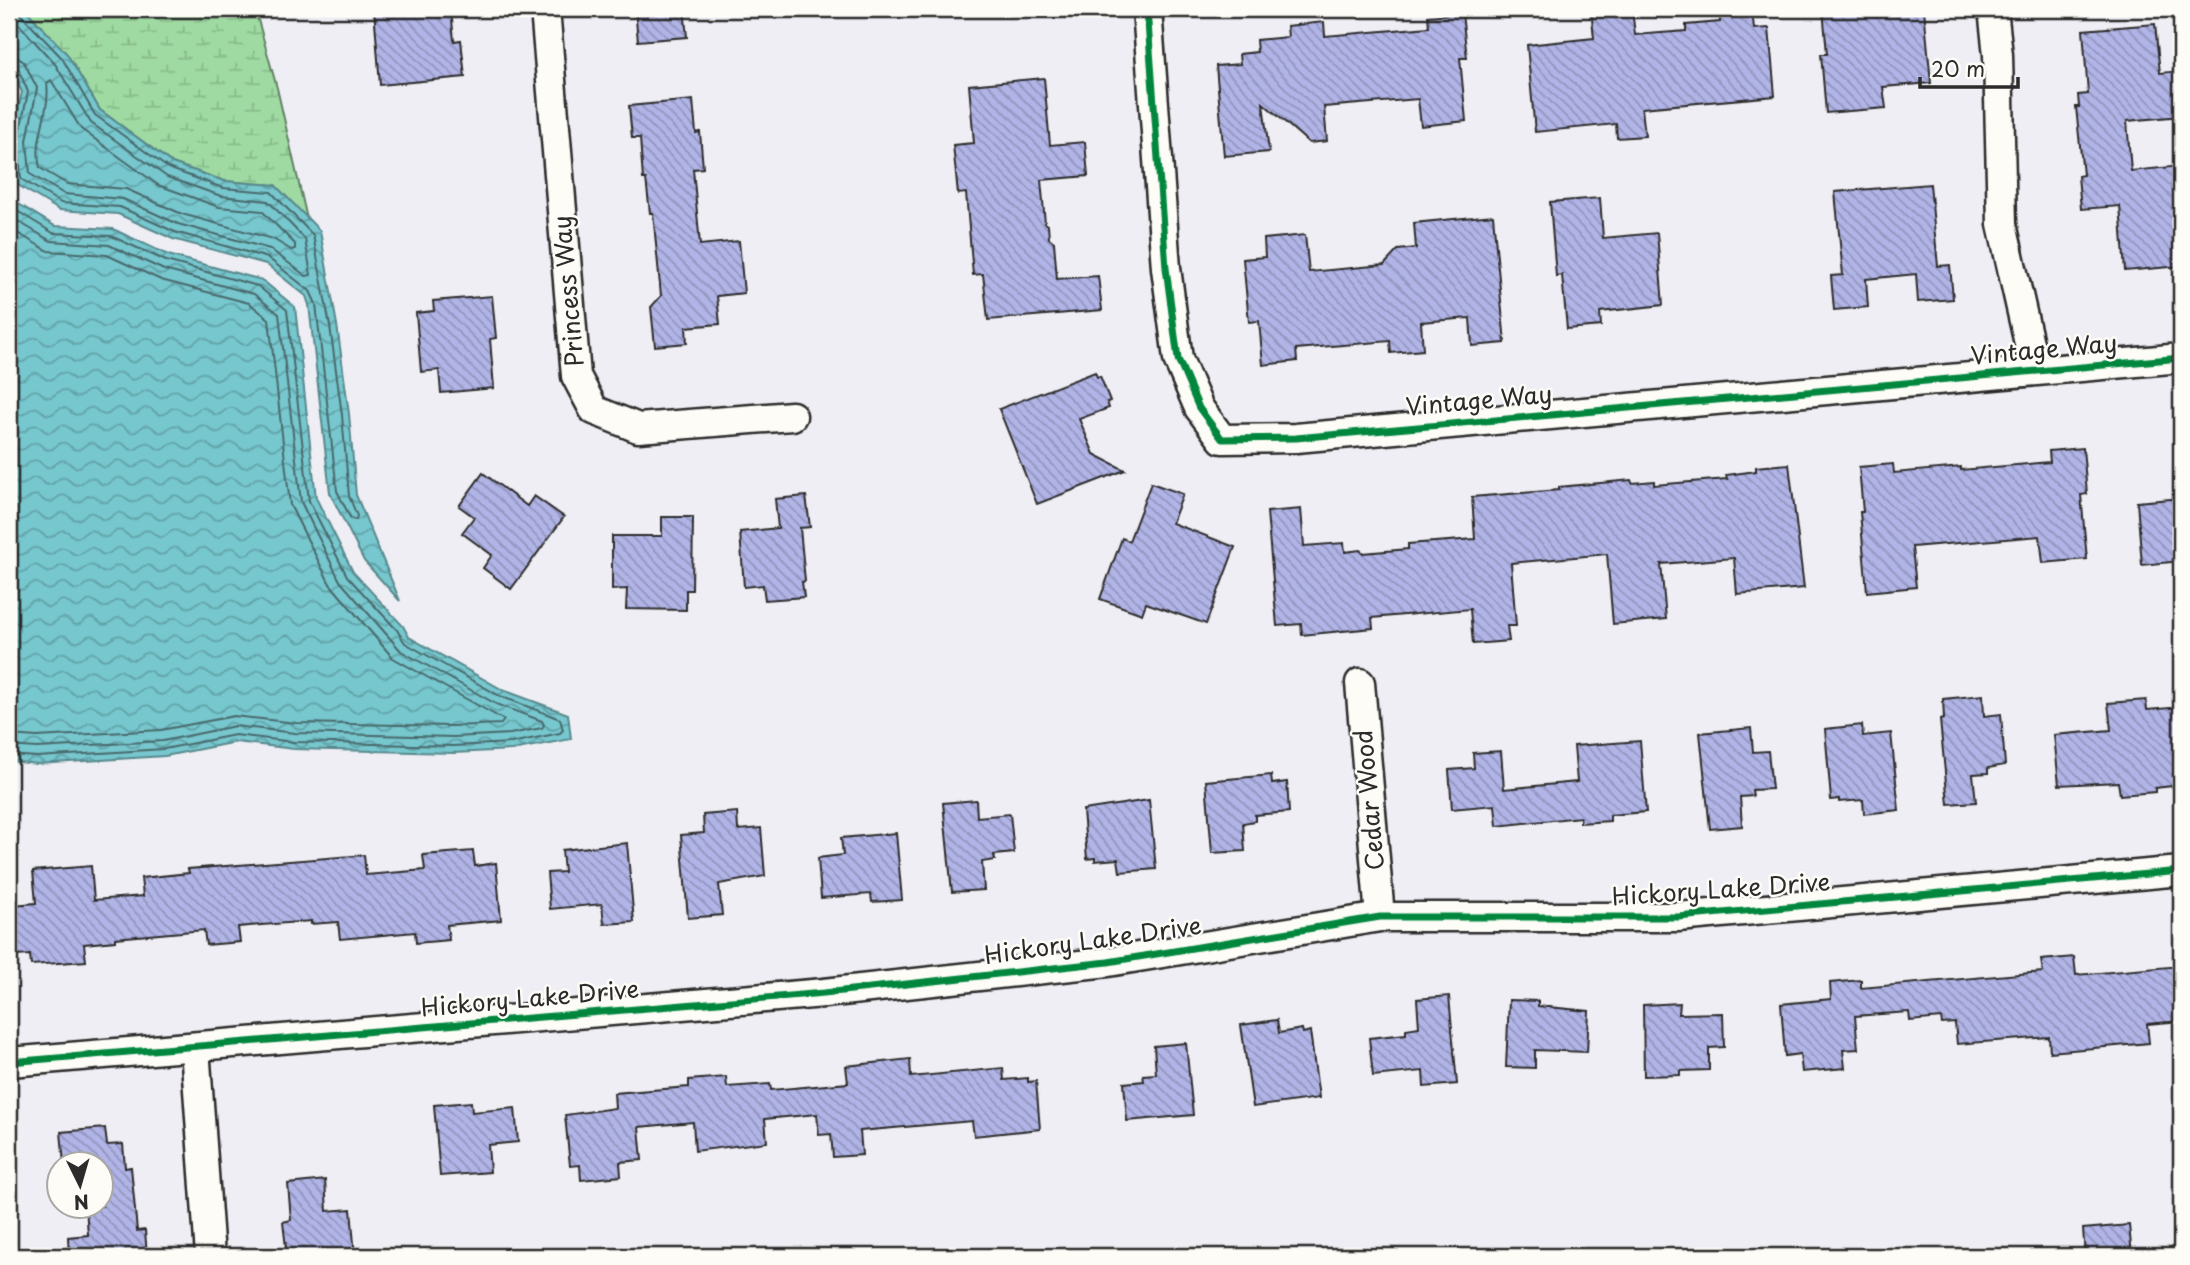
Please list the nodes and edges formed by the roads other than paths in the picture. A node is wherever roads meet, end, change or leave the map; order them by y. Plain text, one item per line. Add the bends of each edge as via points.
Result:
1 (545, 9) edge
2 (1147, 9) edge
3 (1993, 9) edge
4 (2181, 358) edge
5 (2035, 370) junction
6 (792, 416) dead end
7 (1360, 683) dead end
8 (2181, 871) edge
9 (1380, 917) junction
10 (195, 1048) junction
11 (10, 1062) edge
12 (210, 1256) edge

1 - 6 street, Princess Way via 576,376 594,410 638,428
2 - 5 street, Vintage Way via 1166,268 1178,359 1199,408 1223,439 1296,438
3 - 5 street, Vintage Way via 2002,224
4 - 5 street, Vintage Way
7 - 9 street, Cedar Wood
8 - 9 street, Hickory Lake Drive via 1678,917
9 - 10 street, Hickory Lake Drive via 1081,965 824,993
10 - 11 street, Hickory Lake Drive
10 - 12 street

